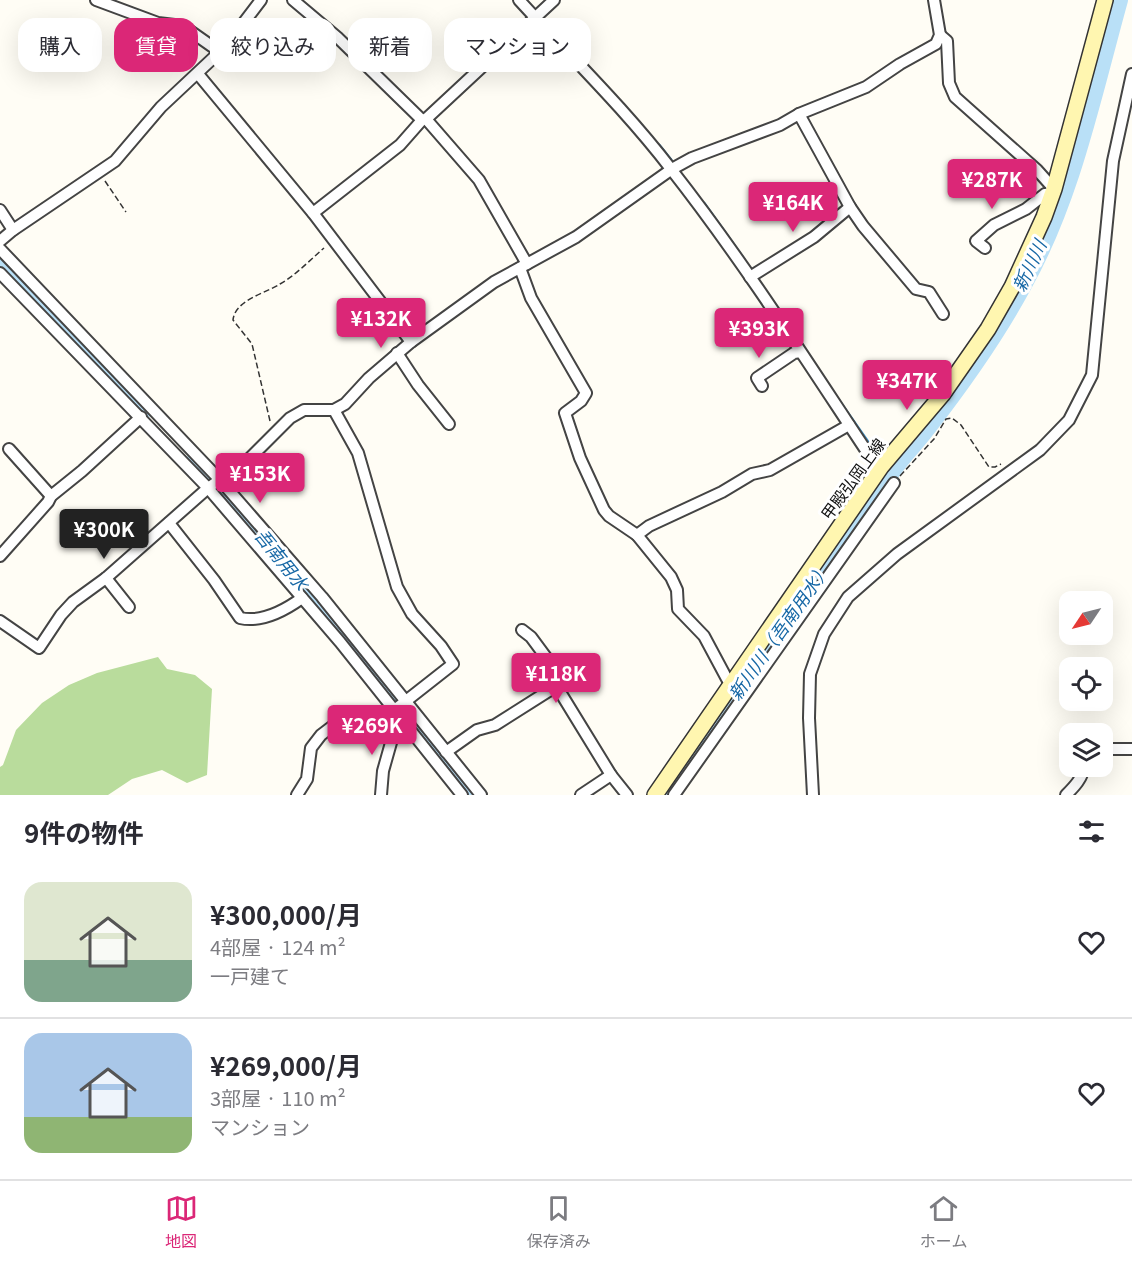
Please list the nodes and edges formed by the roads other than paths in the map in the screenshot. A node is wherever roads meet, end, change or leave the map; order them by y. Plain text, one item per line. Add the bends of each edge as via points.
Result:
1 (96, 0) edge
2 (261, 0) edge
3 (293, 0) edge
4 (519, 0) edge
5 (554, 0) edge
6 (934, 0) edge
7 (1105, 0) edge
8 (534, 17) junction
9 (247, 18) edge
10 (940, 35) junction
11 (210, 45) edge
12 (210, 62) edge
13 (198, 74) junction
14 (1132, 74) edge
15 (799, 114) junction
16 (424, 120) junction
17 (672, 169) junction
18 (1054, 191) junction
19 (850, 207) junction
20 (0, 210) edge
21 (313, 213) junction
22 (13, 230) junction
23 (0, 241) edge
24 (985, 248) dead end
25 (0, 249) edge
26 (523, 266) junction
27 (0, 273) edge
28 (750, 277) junction
29 (944, 314) dead end
30 (411, 342) junction
31 (800, 352) junction
32 (398, 353) junction
33 (762, 386) dead end
34 (334, 410) junction
35 (141, 417) junction
36 (449, 424) dead end
37 (849, 425) junction
38 (9, 448) dead end
39 (886, 476) junction
40 (214, 484) junction
41 (51, 496) junction
42 (169, 523) junction
43 (637, 535) junction
44 (0, 556) edge
45 (106, 578) junction
46 (302, 598) junction
47 (129, 607) dead end
48 (0, 621) edge
49 (522, 630) dead end
50 (732, 683) junction
51 (557, 687) junction
52 (399, 708) junction
53 (1113, 749) edge
54 (1132, 749) edge
55 (446, 752) junction
56 (611, 775) junction
57 (1080, 777) edge
58 (297, 795) edge
59 (381, 795) edge
60 (462, 795) edge
61 (481, 795) edge
62 (581, 795) edge
63 (627, 795) edge
64 (655, 795) edge
65 (674, 795) edge
66 (813, 795) edge
67 (1066, 795) edge

1 - 11 street via 158,23 183,26
2 - 9 street
3 - 16 street
4 - 8 street
5 - 8 street
6 - 10 street
7 - 18 main road, 甲殿弘岡上線
8 - 16 street
8 - 17 street
10 - 15 street via 936,44 866,87
10 - 18 street via 947,40 949,83 955,97 1037,170
12 - 13 street
13 - 21 street
13 - 22 street via 100,172
14 - 66 street via 1113,161 1092,375 1069,420 1040,450 897,554 842,606 824,634 810,674
15 - 17 street
15 - 19 street
16 - 21 street via 400,145
16 - 26 street via 478,180
17 - 26 street via 576,237
17 - 28 street
18 - 24 street via 994,225 976,241
18 - 39 main road, 甲殿弘岡上線 via 1012,287 988,329
19 - 28 street via 814,237
19 - 29 street via 916,289 929,292
20 - 22 street
21 - 30 street
22 - 23 street
25 - 40 street
26 - 30 street via 494,282
26 - 43 street via 531,298 586,393 565,413 580,458 609,516
27 - 35 street
28 - 31 street
30 - 32 street
31 - 33 street via 757,378
31 - 37 street
32 - 34 street
32 - 36 street
34 - 40 street via 304,410 290,418 249,459
34 - 52 street via 358,453 397,588 412,614 453,664
35 - 40 street
35 - 41 street
37 - 39 street
37 - 43 street via 770,470 752,474
38 - 41 street
39 - 50 main road, 甲殿弘岡上線
39 - 65 street
40 - 42 street
40 - 46 street
40 - 52 street via 322,597
41 - 44 street
42 - 45 street
42 - 46 street via 240,618 250,621 273,615
43 - 50 street via 671,577 677,590 678,609 704,636
45 - 47 street
45 - 48 street via 73,602 39,648
46 - 52 street
49 - 51 street via 566,675
50 - 64 main road, 甲殿弘岡上線
51 - 55 street via 495,725 477,730
51 - 56 street
52 - 55 street
52 - 58 street via 342,718 321,735 311,748 307,779
52 - 59 street
52 - 60 street
53 - 54 street
55 - 61 street
56 - 62 street
56 - 63 street
57 - 67 street

